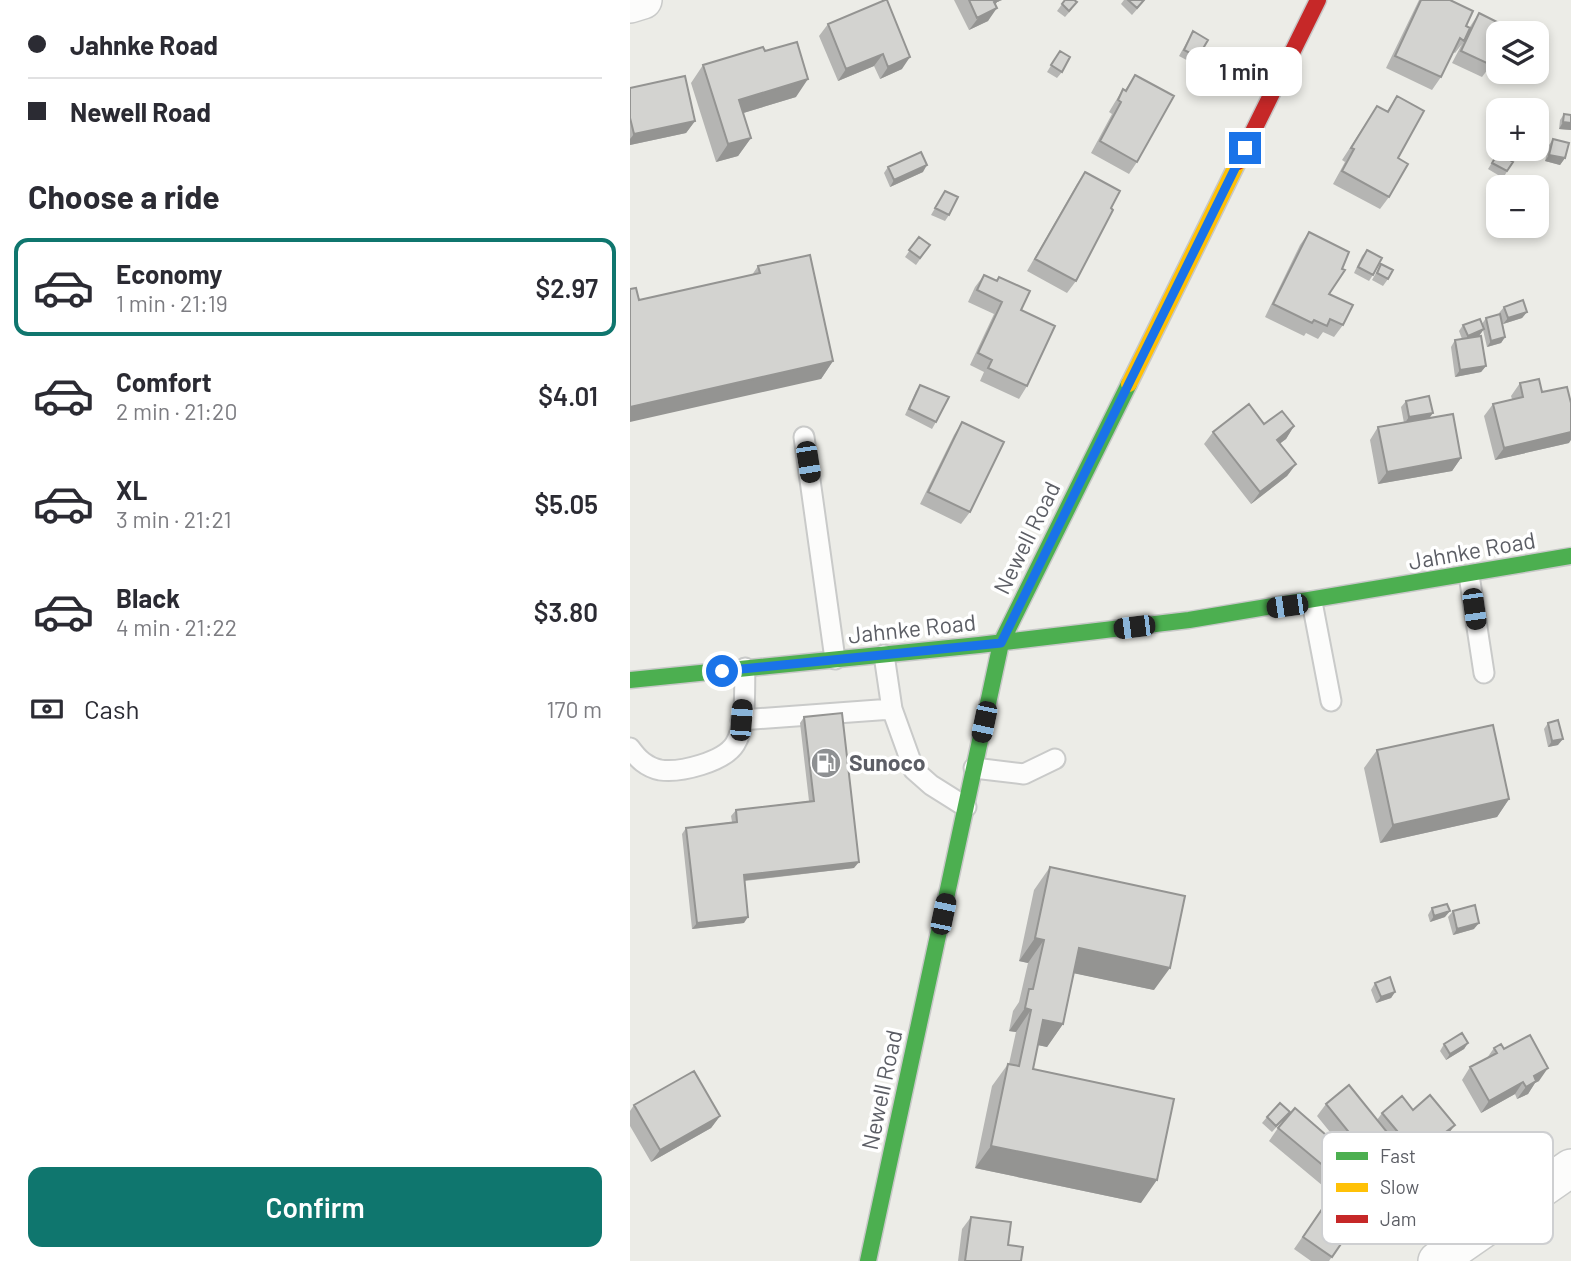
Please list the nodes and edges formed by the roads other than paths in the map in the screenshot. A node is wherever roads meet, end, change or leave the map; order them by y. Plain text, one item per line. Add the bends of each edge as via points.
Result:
1 (643, 0) edge
2 (1318, 0) edge
3 (630, 4) edge
4 (804, 438) dead end
5 (1571, 556) edge
6 (1469, 575) junction
7 (1312, 602) junction
8 (1001, 643) junction
9 (884, 655) junction
10 (835, 659) junction
11 (745, 668) junction
12 (1484, 673) dead end
13 (630, 680) edge
14 (1331, 701) dead end
15 (892, 709) junction
16 (741, 720) junction
17 (630, 748) edge
18 (1055, 759) dead end
19 (974, 768) junction
20 (966, 807) junction
21 (1571, 1168) edge
22 (1553, 1180) edge
23 (1461, 1244) edge
24 (869, 1261) edge
25 (1437, 1261) edge

1 - 3 street
2 - 8 street, Newell Road
4 - 10 lane
5 - 6 street, Jahnke Road
6 - 7 street, Jahnke Road
6 - 12 lane
7 - 8 street, Jahnke Road
7 - 14 lane
8 - 9 street, Jahnke Road
8 - 19 street, Newell Road
9 - 10 street, Jahnke Road
9 - 15 lane
10 - 11 street, Jahnke Road
11 - 13 street, Jahnke Road
11 - 16 lane
15 - 16 lane
15 - 20 lane via 914,770
16 - 17 lane via 735,745 712,763 662,770 638,761
18 - 19 lane via 1024,774
19 - 20 street, Newell Road
20 - 24 street, Newell Road
21 - 22 street
23 - 25 street

